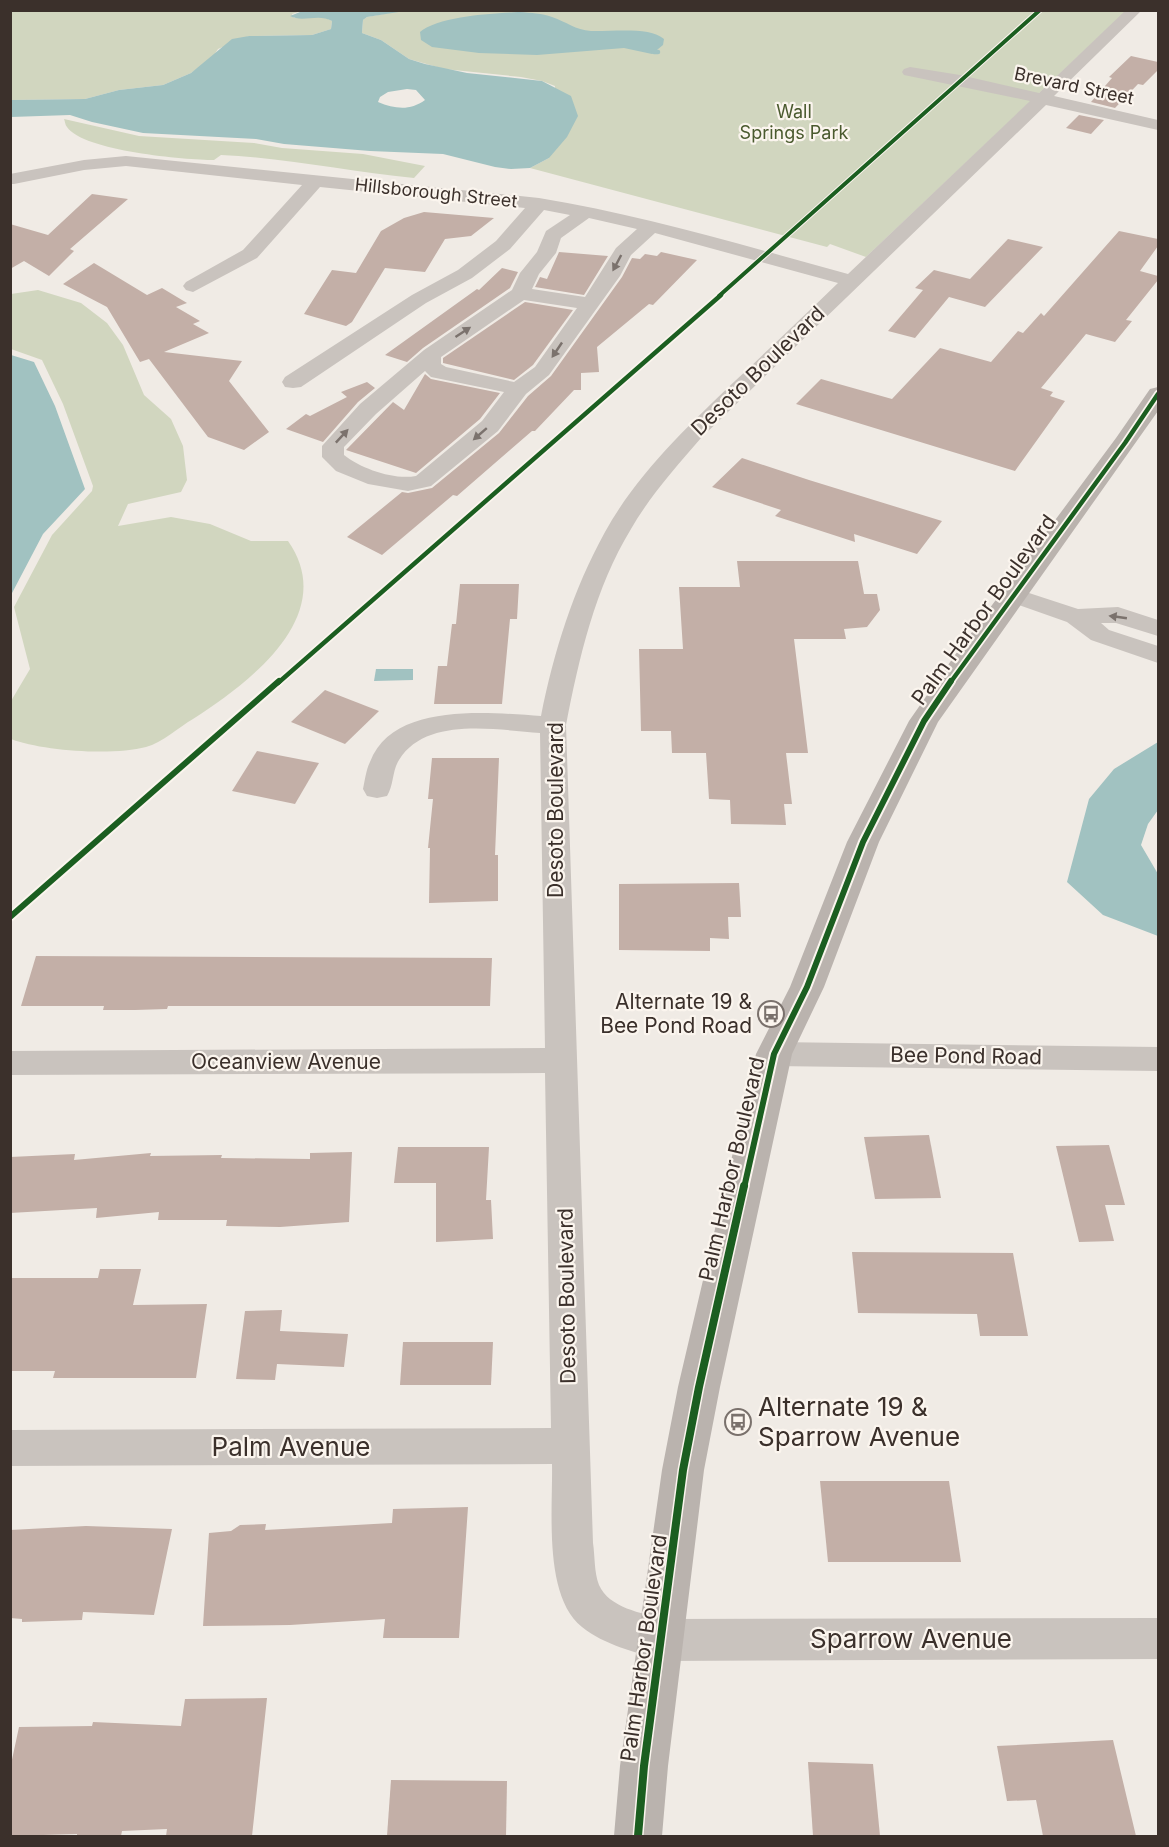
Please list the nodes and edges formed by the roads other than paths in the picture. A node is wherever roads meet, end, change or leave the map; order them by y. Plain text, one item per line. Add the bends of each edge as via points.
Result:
1 (1135, 10) edge
2 (910, 72) dead end
3 (1043, 99) junction
4 (1158, 124) edge
5 (14, 179) dead end
6 (315, 181) junction
7 (539, 204) junction
8 (587, 211) junction
9 (651, 226) junction
10 (851, 281) junction
11 (193, 286) dead end
12 (520, 293) junction
13 (588, 304) junction
14 (431, 354) junction
15 (293, 382) dead end
16 (518, 389) junction
17 (1158, 394) edge
18 (1014, 595) junction
19 (1076, 617) junction
20 (1158, 628) edge
21 (1100, 635) junction
22 (1158, 655) edge
23 (1158, 671) edge
24 (554, 725) junction
25 (377, 789) dead end
26 (774, 1054) junction
27 (1158, 1059) edge
28 (562, 1060) junction
29 (10, 1063) edge
30 (571, 1446) junction
31 (10, 1448) edge
32 (1158, 1639) edge
33 (663, 1640) junction
34 (638, 1836) edge

1 - 3 street, Desoto Boulevard
2 - 3 street, Brevard Street
3 - 4 street, Brevard Street
3 - 10 street, Desoto Boulevard
5 - 6 street, Hillsborough Street via 126,161
6 - 7 street, Hillsborough Street
6 - 11 street via 250,254
7 - 8 street, Hillsborough Street
7 - 15 street via 503,246 465,274 419,299
8 - 9 street, Hillsborough Street
8 - 12 street via 553,235
9 - 10 street, Hillsborough Street
9 -> 13 street via 623,252
10 - 24 street, Desoto Boulevard via 693,433 618,530 579,617
12 - 13 street
14 -> 12 street
13 -> 16 street via 543,371
14 - 16 street via 429,363 439,372
16 -> 14 street via 490,426 423,481 408,484 376,479 344,466 333,457 333,446 368,408
17 - 18 main road, Palm Harbor Boulevard
18 - 19 street
18 - 26 main road, Palm Harbor Boulevard via 924,722 907,753 863,842 807,987
20 -> 19 street via 1118,615
19 - 21 street
21 - 22 street
21 - 23 street via 1114,655
24 - 25 street via 429,724 397,744 382,763
24 - 28 street, Desoto Boulevard
26 - 27 street, Bee Pond Road
26 - 33 main road, Palm Harbor Boulevard via 687,1449
28 - 29 street, Oceanview Avenue
28 - 30 street, Desoto Boulevard
30 - 31 street, Palm Avenue
30 - 33 street, Desoto Boulevard via 573,1543 580,1592 592,1612
32 - 33 street, Sparrow Avenue
33 - 34 main road, Palm Harbor Boulevard

